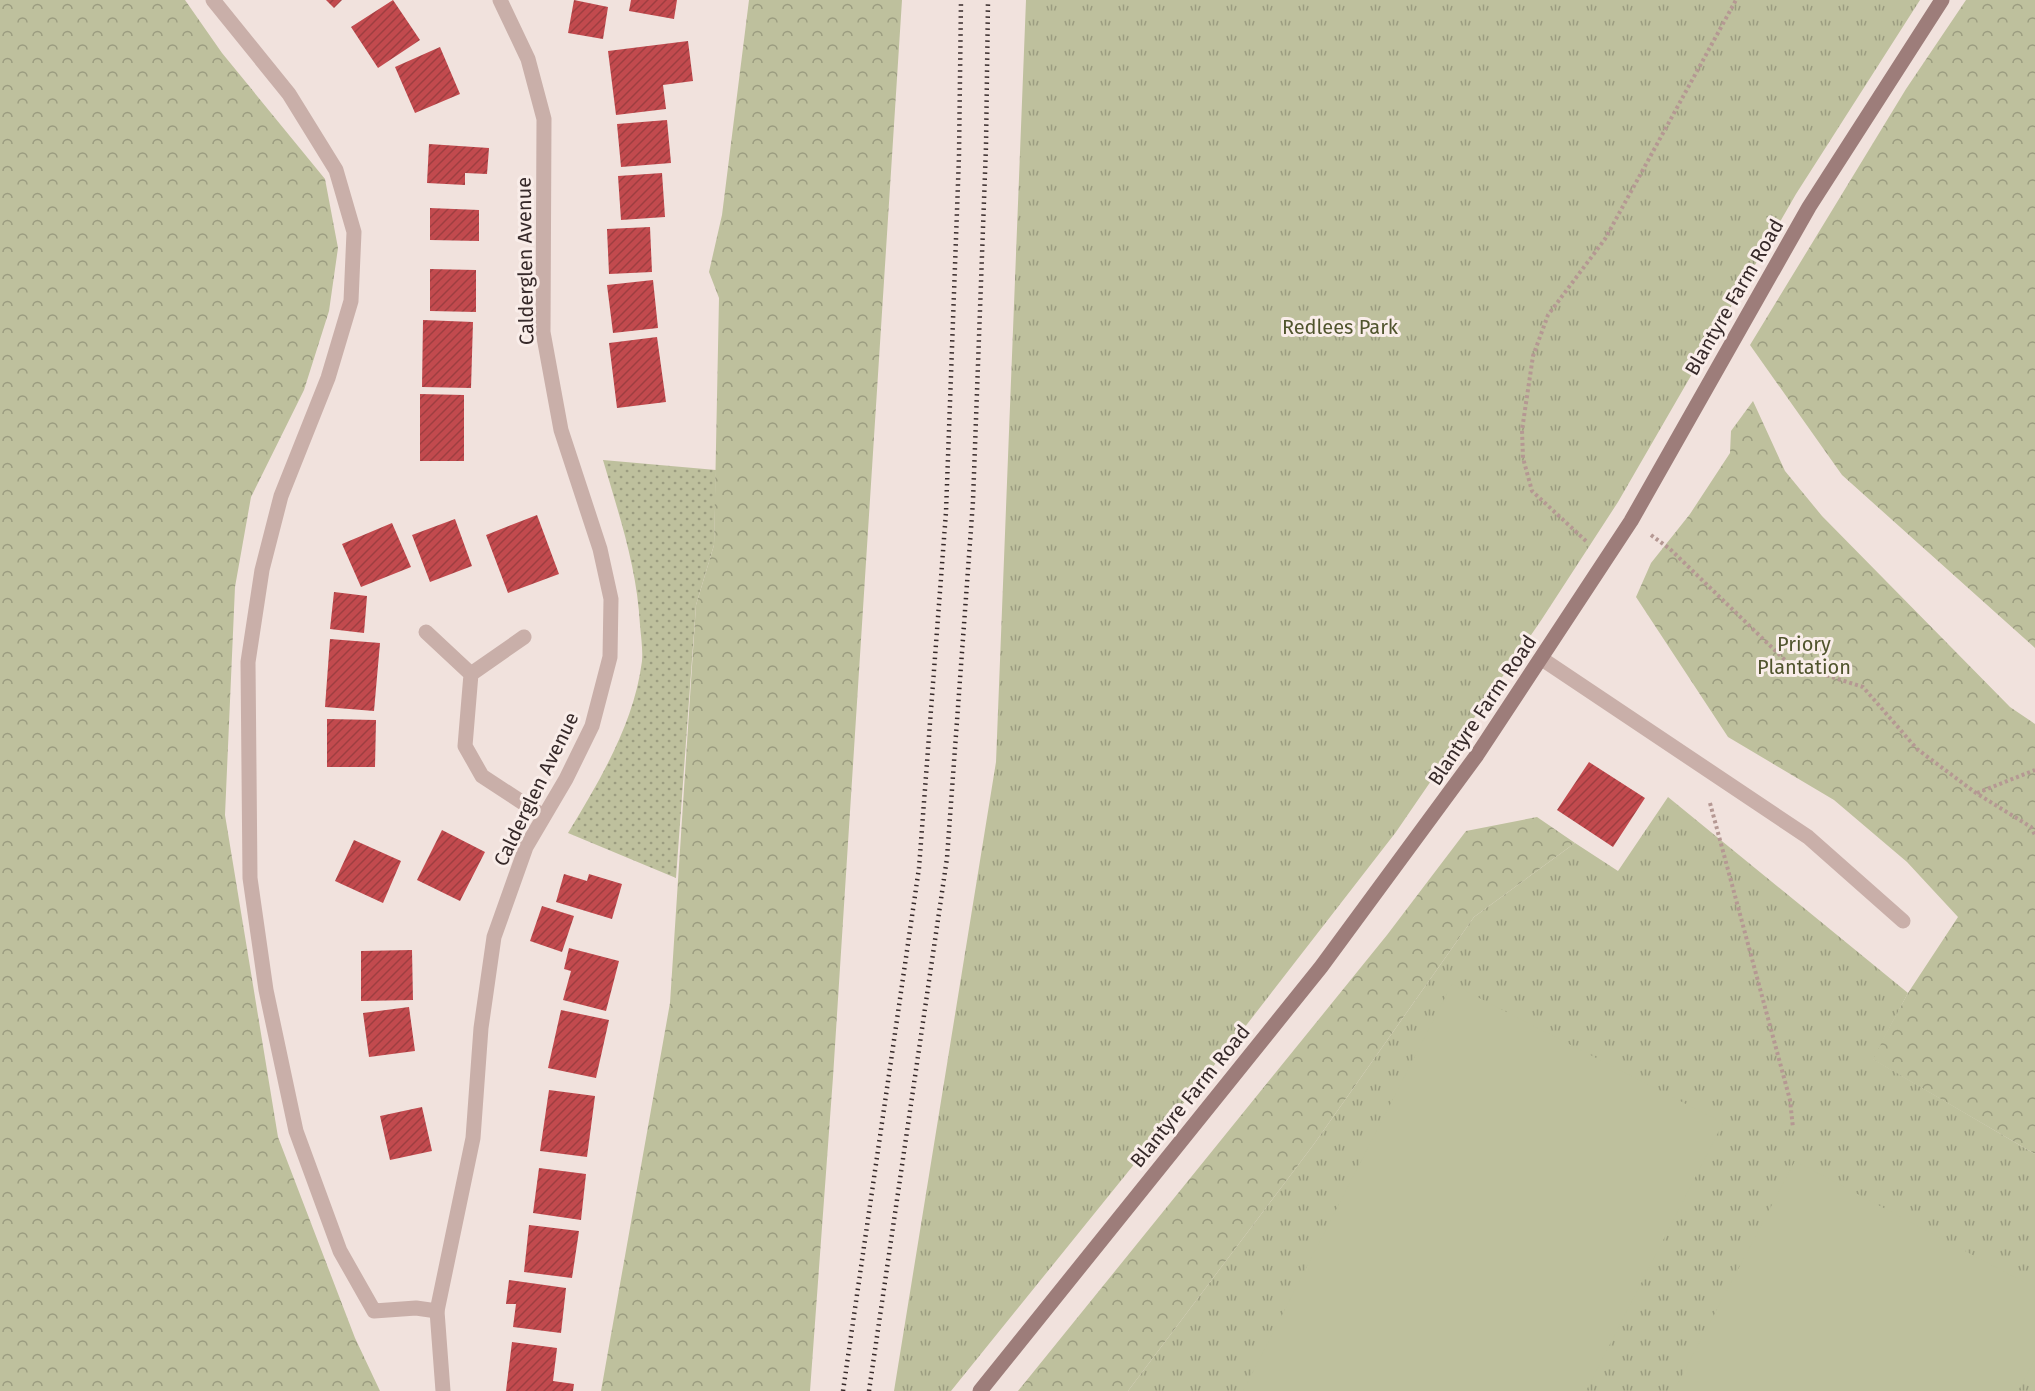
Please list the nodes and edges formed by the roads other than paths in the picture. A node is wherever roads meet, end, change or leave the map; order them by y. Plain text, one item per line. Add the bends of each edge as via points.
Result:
1 (213, 0) edge
2 (1942, 0) edge
3 (503, 1) edge
4 (426, 632) dead end
5 (524, 637) dead end
6 (1542, 659) junction
7 (471, 674) junction
8 (543, 816) junction
9 (1903, 921) dead end
10 (437, 1311) junction
11 (443, 1391) edge
12 (980, 1391) edge

1 - 10 street via 289,94 336,170 354,232 351,301 328,378 281,496 262,570 248,662 250,878 266,990 296,1131 340,1251 374,1311
2 - 6 main road, Blantyre Farm Road via 1809,207 1631,521
3 - 8 street, Calderglen Avenue via 528,59 544,119 543,333 561,430 600,549 611,599 610,657 592,726
4 - 7 street
5 - 7 street
6 - 9 street via 1808,837
6 - 12 main road, Blantyre Farm Road via 1437,813 1321,967
7 - 8 street via 465,746 482,776
8 - 10 street, Calderglen Avenue via 526,847 494,937 481,1028 473,1138
10 - 11 street, Calderglen Avenue

